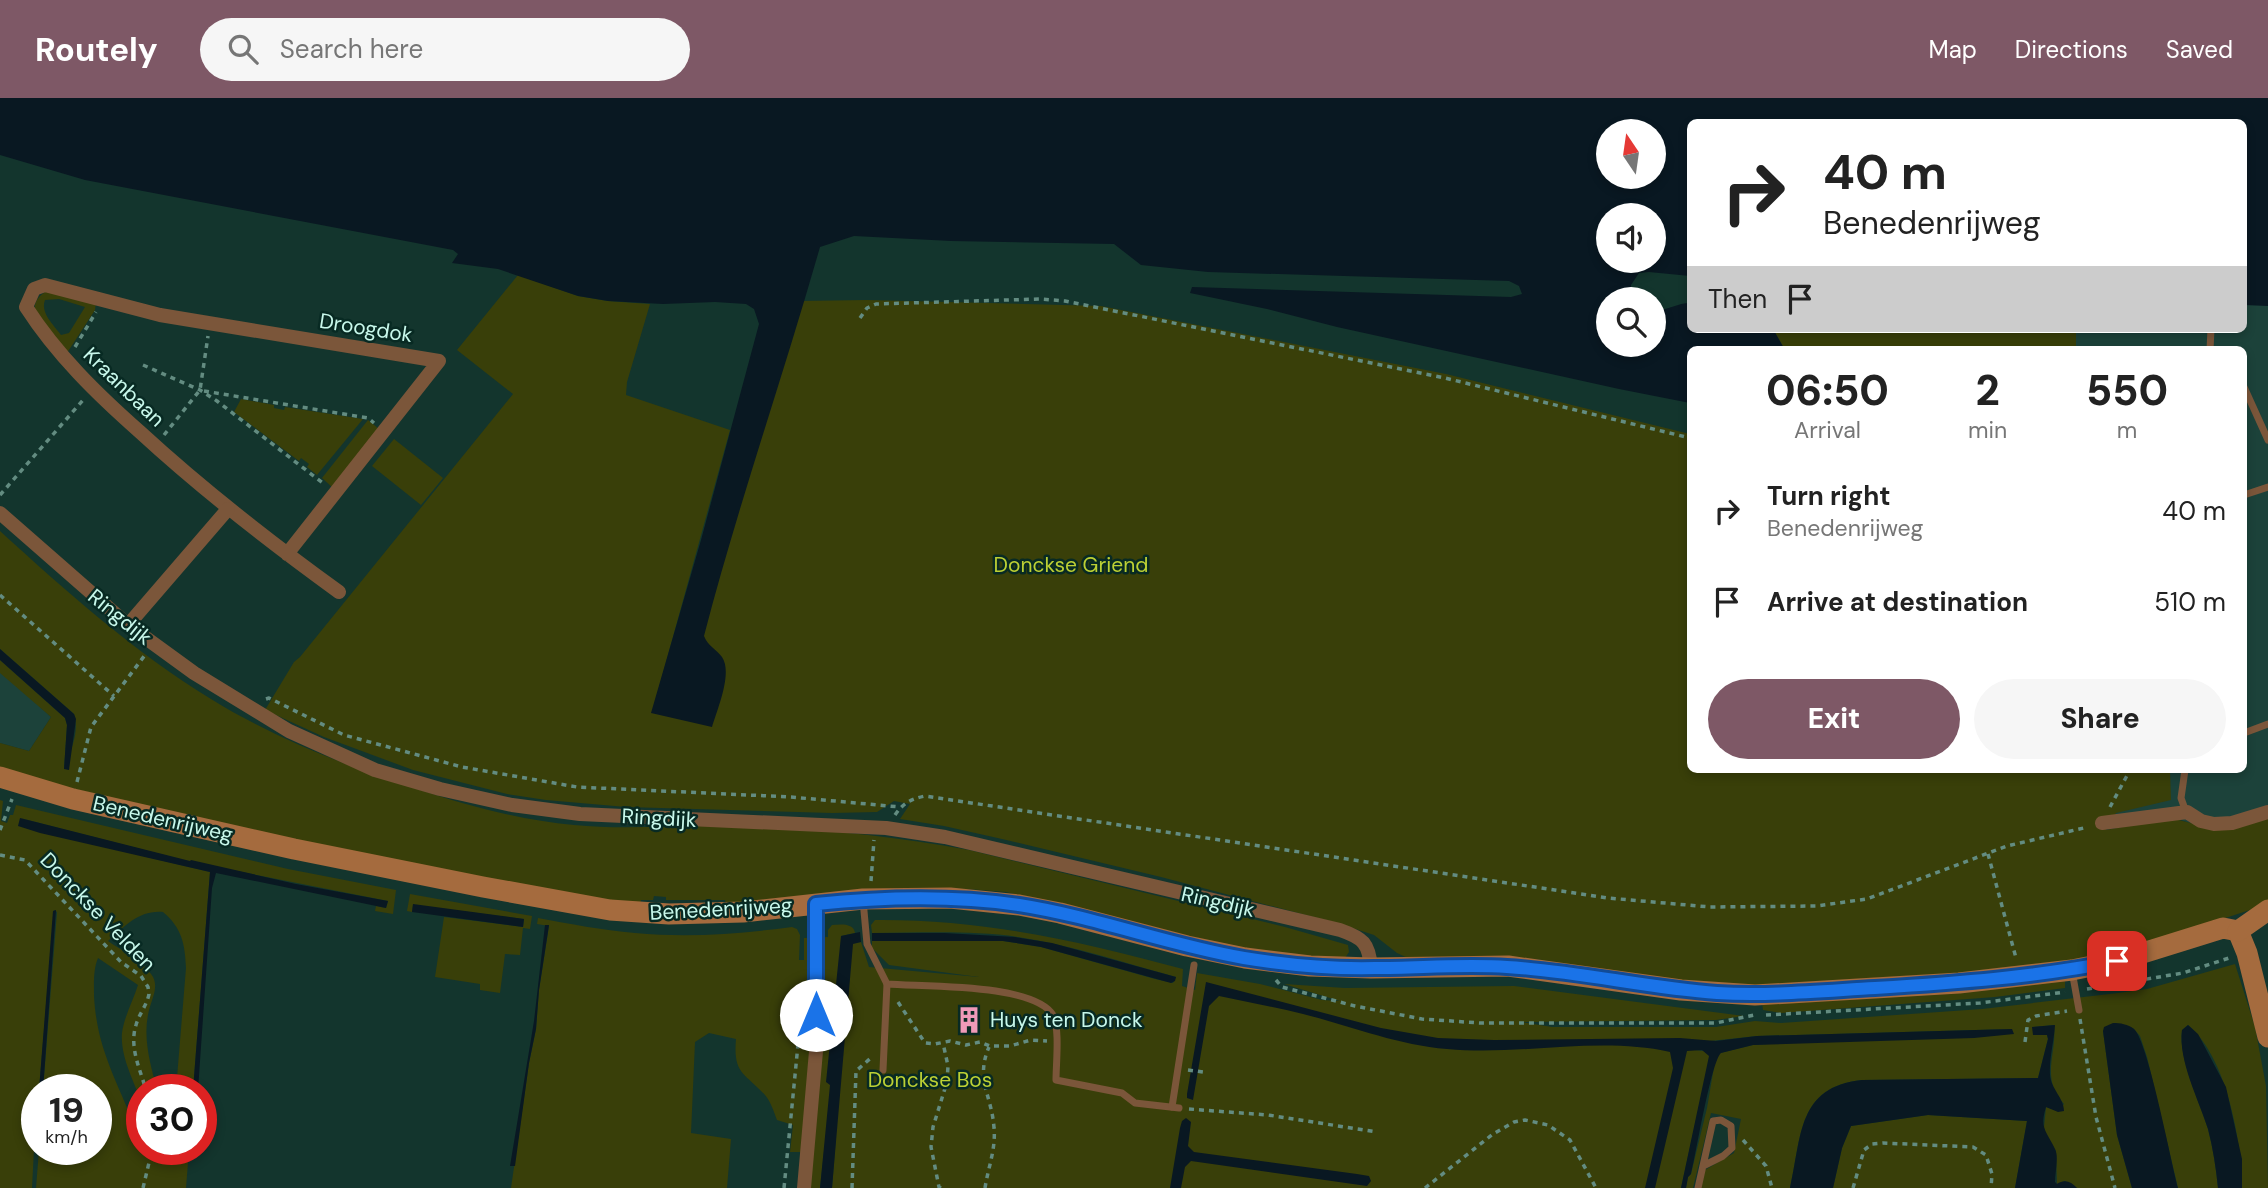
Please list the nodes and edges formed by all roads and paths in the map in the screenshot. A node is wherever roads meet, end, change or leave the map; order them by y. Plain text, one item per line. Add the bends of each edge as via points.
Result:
1 (45, 285) joint
2 (104, 300) junction
3 (859, 318) dead end
4 (210, 324) junction
5 (66, 361) junction
6 (143, 365) dead end
7 (93, 390) junction
8 (200, 390) junction
9 (2247, 394) edge
10 (384, 431) junction
11 (1687, 437) edge
12 (2268, 440) edge
13 (155, 446) junction
14 (2268, 488) edge
15 (335, 493) junction
16 (2247, 494) edge
17 (0, 495) edge
18 (228, 509) junction
19 (0, 513) edge
20 (287, 554) junction
21 (339, 592) dead end
22 (0, 595) edge
23 (128, 625) junction
24 (154, 644) junction
25 (114, 696) junction
26 (249, 705) junction
27 (2268, 724) edge
28 (2247, 732) edge
29 (2128, 773) edge
30 (2184, 773) edge
31 (0, 777) edge
32 (75, 791) dead end
33 (13, 797) dead end
34 (900, 807) junction
35 (2187, 812) junction
36 (2268, 812) edge
37 (2102, 823) junction
38 (880, 828) junction
39 (0, 830) edge
40 (1988, 853) junction
41 (0, 855) edge
42 (872, 874) dead end
43 (863, 899) junction
44 (816, 904) junction
45 (2268, 911) edge
46 (2238, 931) junction
47 (1194, 965) dead end
48 (1371, 968) junction
49 (2072, 970) junction
50 (2022, 977) junction
51 (1287, 980) dead end
52 (887, 984) junction
53 (2079, 1010) junction
54 (1734, 1011) dead end
55 (800, 1022) dead end
56 (2268, 1037) edge
57 (1056, 1041) junction
58 (2025, 1042) dead end
59 (943, 1043) junction
60 (990, 1046) junction
61 (884, 1047) junction
62 (883, 1070) dead end
63 (1186, 1070) dead end
64 (1203, 1072) dead end
65 (141, 1074) edge
66 (1176, 1107) junction
67 (1377, 1132) dead end
68 (1733, 1136) junction
69 (148, 1165) edge
70 (1703, 1166) junction
71 (143, 1188) edge
72 (784, 1188) edge
73 (804, 1188) edge
74 (852, 1188) edge
75 (940, 1188) edge
76 (985, 1188) edge
77 (1426, 1188) edge
78 (1596, 1188) edge
79 (1698, 1188) edge
80 (1772, 1188) edge
81 (1853, 1188) edge
82 (1991, 1188) edge
83 (2115, 1188) edge

1 - 2 street, Droogdok
1 - 5 street, Kraanbaan via 34,289 26,307
2 - 4 street, Droogdok
2 - 5 path
3 - 11 path via 876,304 1065,301 1445,378
4 - 8 path
4 - 10 street, Droogdok via 439,361
5 - 7 street, Kraanbaan
6 - 8 path
7 - 13 street, Kraanbaan
7 - 17 path
8 - 10 path via 368,418
8 - 13 path
8 - 15 path
9 - 12 lane
10 - 15 street, Droogdok
13 - 18 street, Kraanbaan
14 - 16 lane
15 - 20 street, Droogdok
18 - 20 street, Kraanbaan
18 - 23 street
19 - 23 street, Ringdijk
20 - 21 street, Kraanbaan
22 - 25 path
23 - 24 street, Ringdijk
24 - 25 path
24 - 26 street, Ringdijk
25 - 32 path via 91,727
26 - 34 path via 269,698 344,735 462,766 577,787
26 - 38 street, Ringdijk via 302,738 375,769 513,805 580,814
27 - 28 lane
29 - 37 path
30 - 35 lane via 2180,798
31 - 44 street, Benedenrijweg via 73,799 294,849 610,910 743,912
33 - 39 path
34 - 38 path
34 - 40 path via 925,796 1608,898 1710,907 1816,906 1867,899
35 - 36 street via 2214,824
35 - 37 street
37 - 40 path
38 - 42 path
38 - 48 street, Ringdijk via 945,837 1340,930 1365,944
40 - 50 path
41 - 65 path, Donckse Velden via 25,860 121,962 145,981 149,994 134,1035
43 - 44 street, Benedenrijweg
43 - 48 street, Benedenrijweg via 950,898 1019,905 1245,958
43 - 52 lane via 867,944
44 - 73 street via 817,1040
45 - 46 street
46 - 49 street, Benedenrijweg via 2223,928
46 - 56 street
47 - 66 lane
48 - 50 street, Benedenrijweg via 1508,967 1755,995
49 - 50 street, Benedenrijweg
49 - 53 lane
51 - 54 path via 1275,979 1282,987 1422,1019 1716,1023 1759,1014
52 - 57 lane via 1025,996 1053,1016
52 - 59 path via 925,1043
52 - 61 lane
53 - 58 path via 2028,1020
53 - 83 path via 2088,1080
55 - 72 path
57 - 60 path
57 - 66 lane via 1056,1080 1122,1093 1135,1103
59 - 60 path
59 - 75 path via 947,1082 931,1147
60 - 76 path via 982,1076 994,1127
61 - 62 lane
61 - 74 path via 856,1070
63 - 64 path
66 - 67 path
68 - 70 lane via 1723,1156
68 - 70 lane via 1731,1126 1713,1121
68 - 80 path via 1759,1155
69 - 71 path
70 - 79 lane
77 - 78 path via 1493,1134 1525,1120 1548,1125 1570,1139
81 - 82 path via 1864,1150 1884,1143 1973,1147 1986,1155

